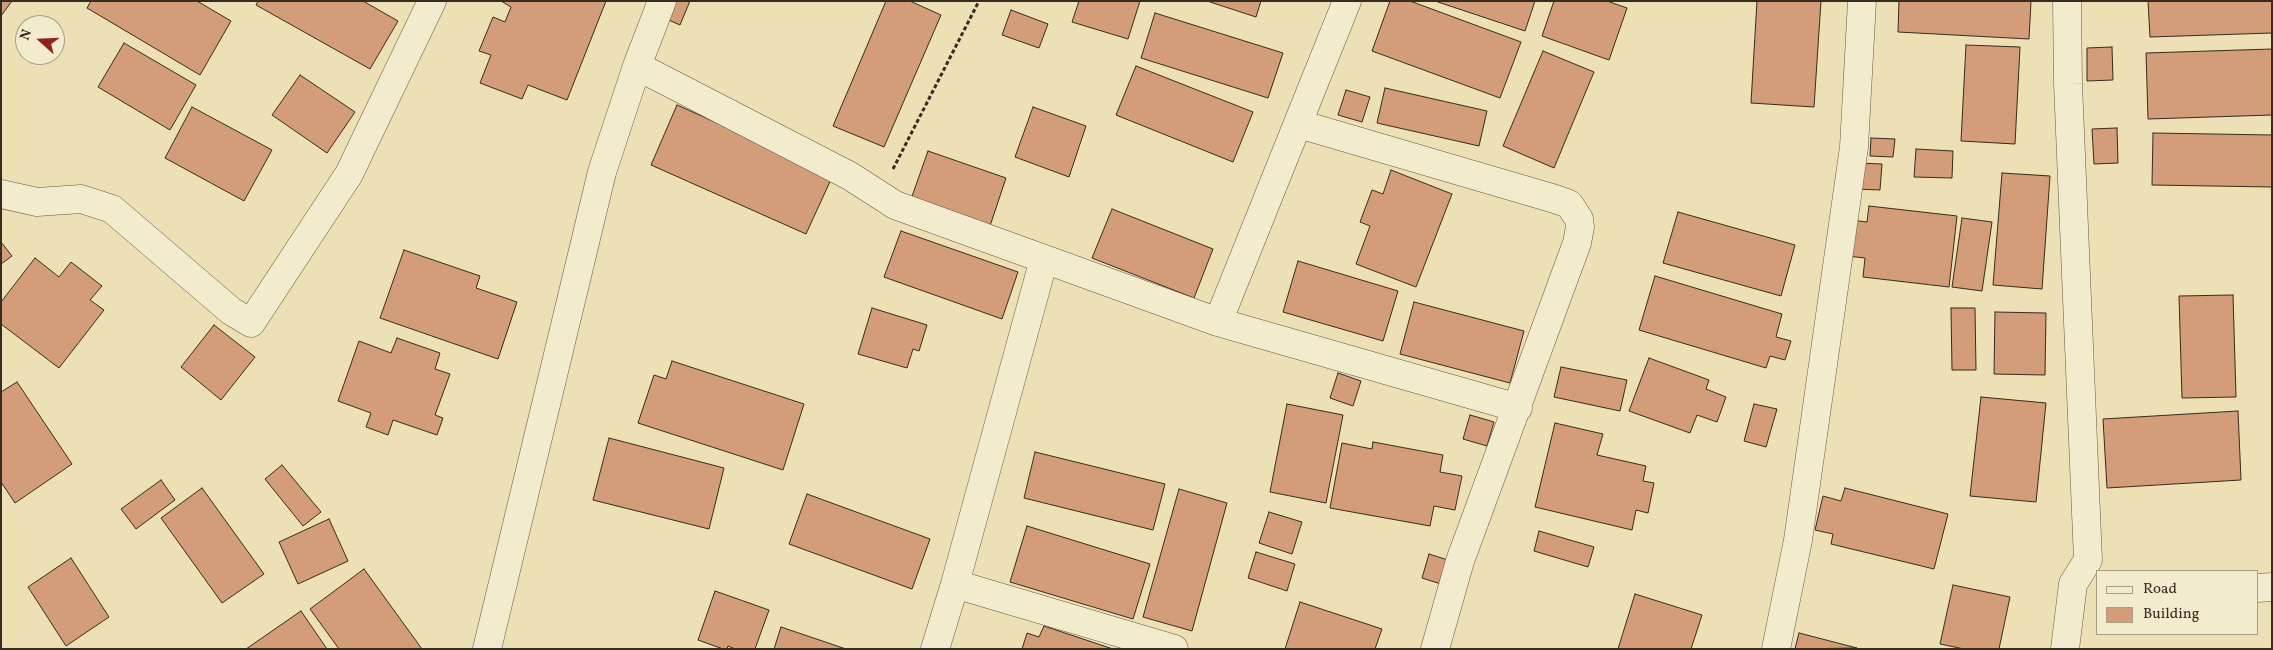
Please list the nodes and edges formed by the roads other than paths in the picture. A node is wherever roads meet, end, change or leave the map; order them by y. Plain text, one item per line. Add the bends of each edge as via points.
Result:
1 (432, 1) edge
2 (662, 1) edge
3 (1347, 1) edge
4 (1862, 1) edge
5 (2067, 1) edge
6 (637, 66) junction
7 (1299, 124) junction
8 (1, 194) edge
9 (1044, 259) junction
10 (1218, 322) junction
11 (1518, 408) junction
12 (955, 584) junction
13 (2085, 585) edge
14 (2272, 587) edge
15 (2258, 588) edge
16 (487, 649) edge
17 (935, 649) edge
18 (1174, 649) edge
19 (1435, 649) edge
20 (1776, 649) edge
21 (2065, 649) edge

1 - 8 street via 349,174 251,323 230,311 112,209 81,199 38,202
2 - 6 street
3 - 7 street
4 - 20 street via 1854,147 1798,540
5 - 13 street via 2088,560
6 - 9 street via 850,176 895,205
6 - 16 street via 602,172
7 - 10 street
7 - 11 street via 1555,199 1569,204 1574,210 1580,227 1577,243
9 - 10 street
9 - 12 street
10 - 11 street
11 - 19 street via 1460,561
12 - 17 street
12 - 18 street
13 - 21 street
14 - 15 street

